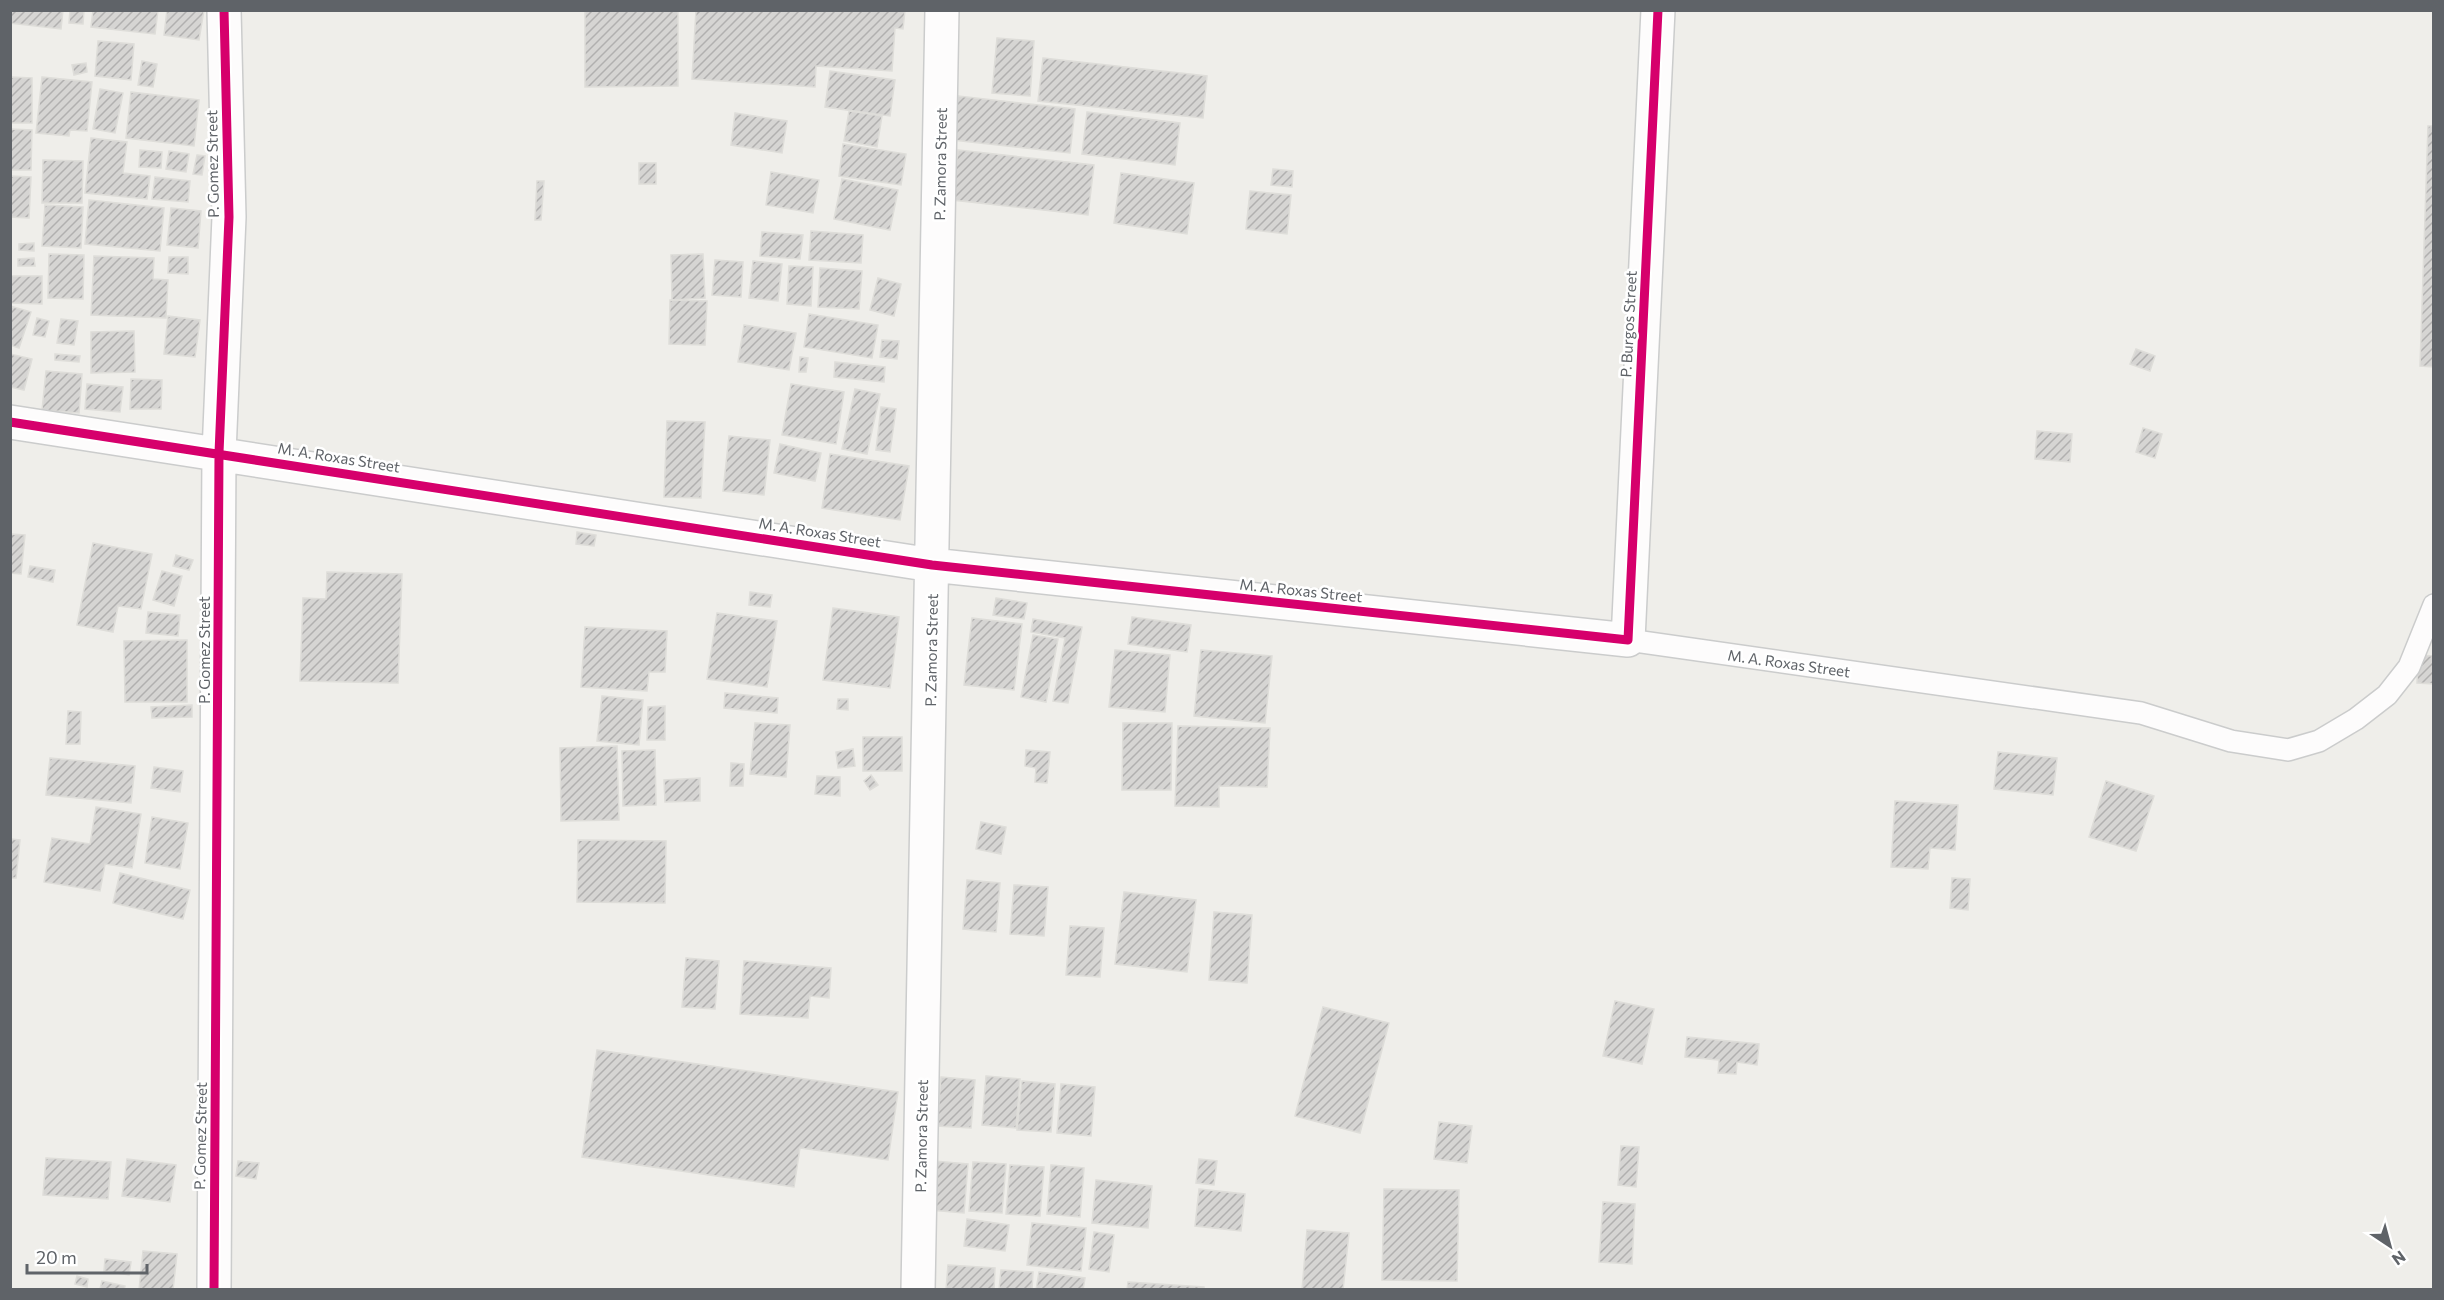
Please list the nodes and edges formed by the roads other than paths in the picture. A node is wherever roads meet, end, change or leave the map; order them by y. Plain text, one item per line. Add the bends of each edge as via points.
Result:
1 (224, 10) edge
2 (942, 10) edge
3 (1658, 10) edge
4 (10, 422) edge
5 (219, 453) junction
6 (932, 565) junction
7 (2433, 605) edge
8 (1628, 640) junction
9 (214, 1290) edge
10 (918, 1290) edge

1 - 5 street, P. Gomez Street via 229,217
2 - 6 street, P. Zamora Street
3 - 8 street, P. Burgos Street
4 - 5 street, M. A. Roxas Street
5 - 6 street, M. A. Roxas Street
5 - 9 street, P. Gomez Street
6 - 8 street, M. A. Roxas Street
6 - 10 street, P. Zamora Street
7 - 8 lane, M. A. Roxas Street via 2409,667 2387,694 2319,741 2288,750 2231,741 2141,713

